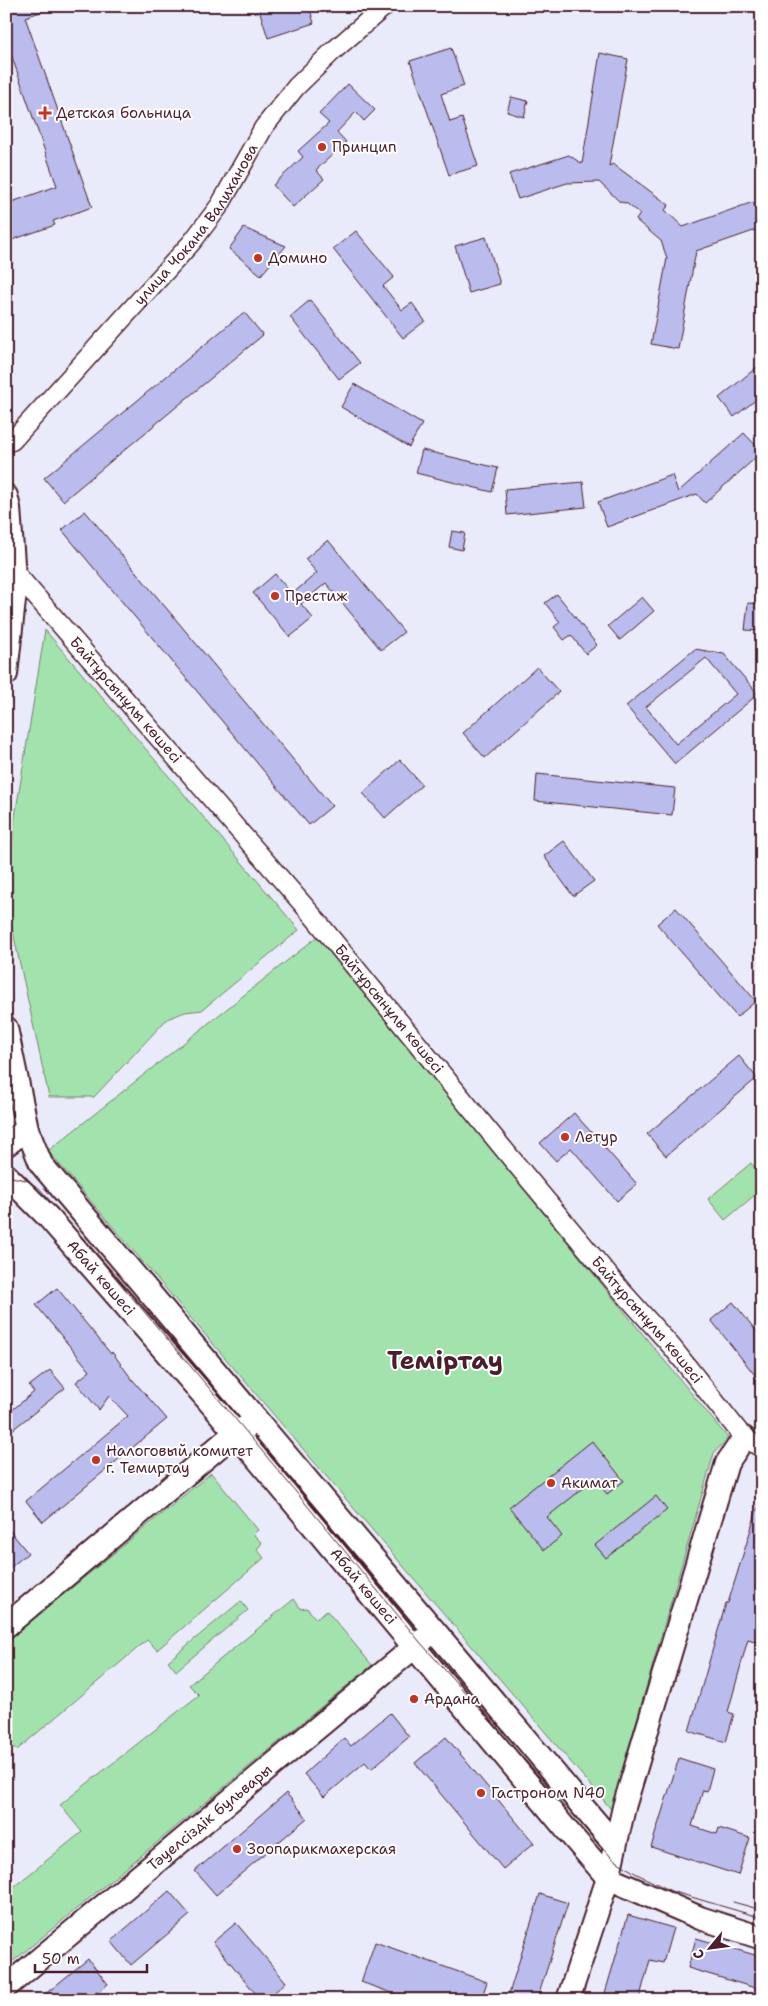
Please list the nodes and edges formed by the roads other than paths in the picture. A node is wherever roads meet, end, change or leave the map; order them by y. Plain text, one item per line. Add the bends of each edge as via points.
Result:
1 (385, 6) edge
2 (6, 442) edge
3 (6, 496) edge
4 (13, 570) junction
5 (6, 674) edge
6 (6, 1028) edge
7 (28, 1129) junction
8 (6, 1145) edge
9 (6, 1175) edge
10 (16, 1191) edge
11 (260, 1422) junction
12 (235, 1433) junction
13 (753, 1443) edge
14 (6, 1626) edge
15 (434, 1630) junction
16 (414, 1647) junction
17 (615, 1845) junction
18 (608, 1878) junction
19 (762, 1938) edge
20 (6, 1987) edge
21 (568, 2000) edge

1 - 2 street, улица Чокана Валиханова via 296,87 264,127 220,205 192,242 12,441
3 - 4 street
4 - 5 street via 15,591
4 - 13 street, Байтұрсынұлы көшесі via 323,928 621,1290
6 - 7 street, Абай көшесі
7 - 8 street
7 - 11 street, Абай көшесі via 41,1164
9 - 10 street, Абай көшесі
10 - 12 street, Абай көшесі via 55,1224
11 - 12 street
11 - 15 street, Абай көшесі
12 - 14 street
12 - 16 street, Абай көшесі
13 - 17 street via 727,1463
15 - 16 street, Тәуелсіздік бульвары
15 - 17 street, Абай көшесі
16 - 18 street, Абай көшесі
16 - 20 street, Тәуелсіздік бульвары
17 - 18 street
18 - 19 street, Абай көшесі via 700,1918
18 - 21 street

